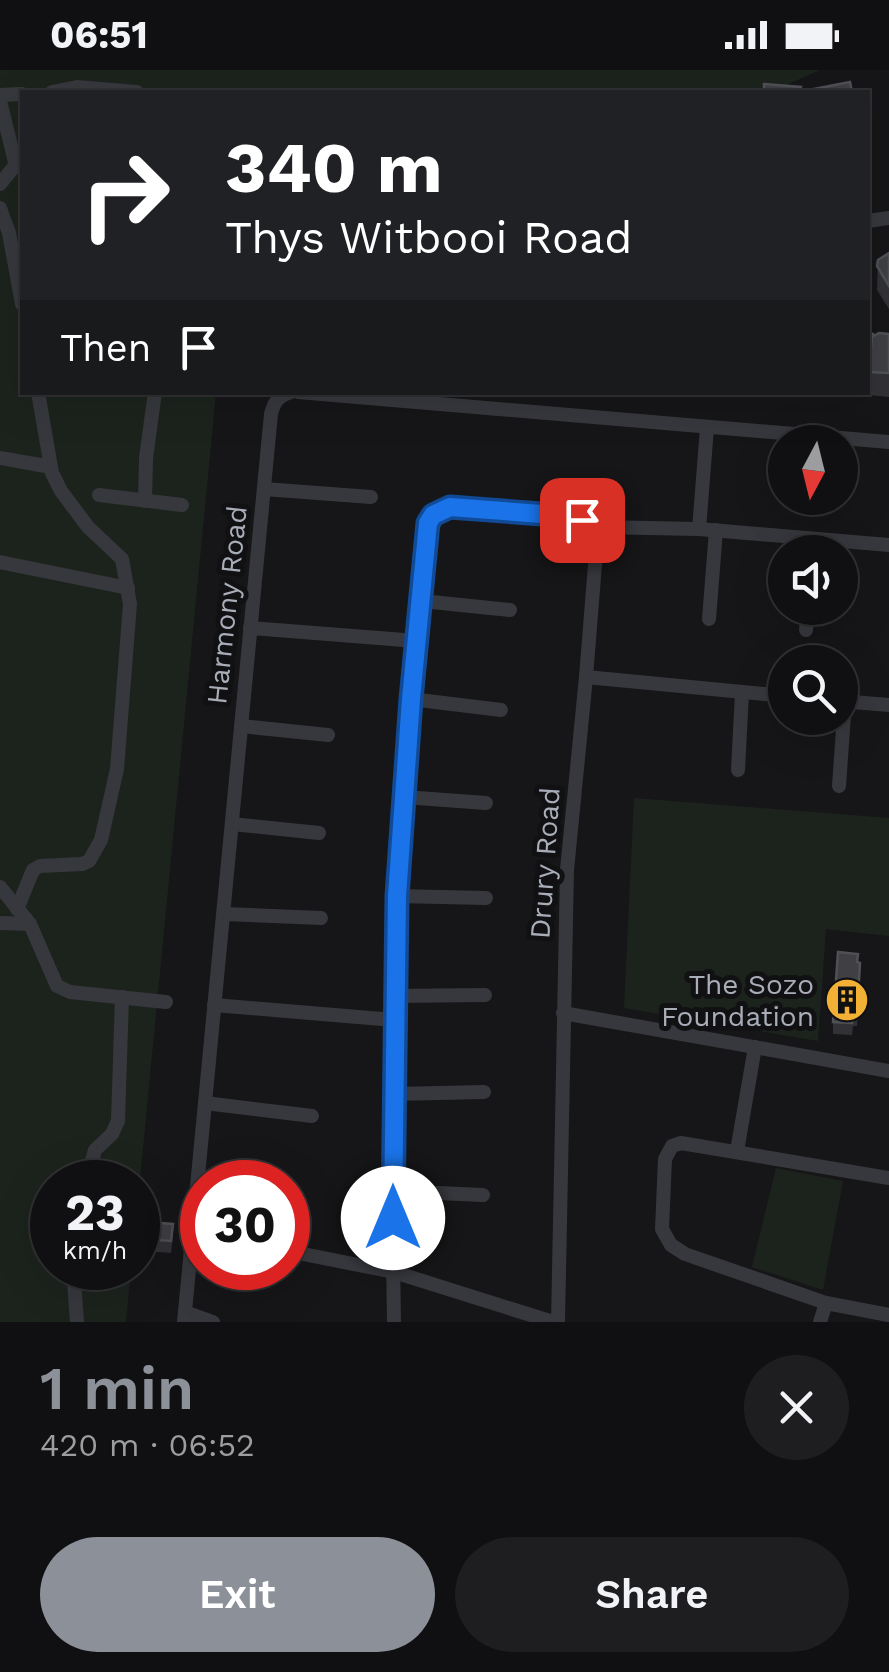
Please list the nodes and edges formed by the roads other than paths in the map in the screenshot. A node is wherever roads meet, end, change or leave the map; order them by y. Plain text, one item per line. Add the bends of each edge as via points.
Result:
1 (72, 90) edge
2 (113, 90) edge
3 (0, 98) edge
4 (0, 184) edge
5 (0, 208) edge
6 (20, 290) edge
7 (39, 395) edge
8 (155, 395) edge
9 (284, 395) edge
10 (332, 395) edge
11 (706, 428) junction
12 (889, 442) edge
13 (0, 458) edge
14 (51, 467) junction
15 (264, 489) junction
16 (100, 495) dead end
17 (371, 498) dead end
18 (145, 500) junction
19 (182, 505) dead end
20 (598, 527) junction
21 (699, 528) junction
22 (716, 530) junction
23 (768, 539) edge
24 (889, 544) edge
25 (858, 545) edge
26 (0, 562) edge
27 (128, 588) junction
28 (422, 601) junction
29 (510, 610) dead end
30 (708, 619) dead end
31 (806, 625) edge
32 (250, 628) junction
33 (806, 630) dead end
34 (416, 641) junction
35 (586, 677) junction
36 (742, 693) junction
37 (768, 695) edge
38 (411, 699) junction
39 (858, 702) edge
40 (889, 705) edge
41 (501, 710) dead end
42 (241, 726) junction
43 (841, 735) edge
44 (328, 736) dead end
45 (738, 770) dead end
46 (839, 786) dead end
47 (404, 797) junction
48 (486, 803) dead end
49 (232, 824) junction
50 (318, 833) dead end
51 (0, 887) edge
52 (397, 896) junction
53 (486, 898) dead end
54 (17, 908) junction
55 (224, 914) junction
56 (321, 918) dead end
57 (0, 924) edge
58 (30, 924) junction
59 (394, 996) junction
60 (484, 996) dead end
61 (122, 997) junction
62 (166, 1002) dead end
63 (214, 1005) junction
64 (563, 1013) junction
65 (394, 1020) junction
66 (754, 1047) junction
67 (889, 1071) edge
68 (484, 1092) dead end
69 (394, 1094) junction
70 (205, 1103) junction
71 (312, 1116) dead end
72 (737, 1151) junction
73 (92, 1160) edge
74 (202, 1160) edge
75 (889, 1178) edge
76 (392, 1190) junction
77 (483, 1194) dead end
78 (310, 1255) edge
79 (394, 1272) junction
80 (74, 1290) edge
81 (189, 1290) edge
82 (826, 1303) junction
83 (889, 1315) edge
84 (184, 1317) edge
85 (76, 1322) edge
86 (213, 1322) edge
87 (394, 1322) edge
88 (556, 1322) edge
89 (820, 1322) edge

1 - 2 street
3 - 4 street via 15,162
5 - 6 street
7 - 14 street
8 - 18 street
9 - 15 street, Harmony Road via 273,404
10 - 11 street
11 - 12 street
11 - 21 street
13 - 14 street
14 - 27 street via 88,527 122,559
15 - 17 street, Harmony Road
15 - 32 street, Harmony Road
16 - 18 street
18 - 19 street
20 - 21 street
20 - 28 street via 555,515 441,510 426,533
20 - 35 street, Drury Road
21 - 22 street
22 - 23 street
22 - 30 street
24 - 25 street
26 - 27 street
27 - 54 street via 117,769 101,840 89,861 33,870
28 - 29 street
28 - 34 street
31 - 33 street
32 - 34 street
32 - 42 street, Harmony Road
34 - 38 street
35 - 36 street
35 - 64 street, Drury Road via 566,870
36 - 37 street
36 - 45 street
38 - 41 street
38 - 47 street
39 - 40 street
42 - 44 street, Harmony Road
42 - 49 street, Harmony Road
43 - 46 street
47 - 48 street
47 - 52 street
49 - 50 street
49 - 55 street, Harmony Road
51 - 54 street
52 - 53 street
52 - 59 street
54 - 58 street
55 - 56 street
55 - 63 street, Harmony Road
57 - 58 street
58 - 61 street via 57,986
59 - 60 street
59 - 65 street
61 - 62 street
61 - 73 street via 118,1121
63 - 65 street
63 - 70 street, Harmony Road
64 - 66 street
64 - 88 street, Drury Road
65 - 69 street
66 - 67 street
66 - 72 street
68 - 69 street
69 - 76 street
70 - 71 street
70 - 74 street, Harmony Road
72 - 75 street
72 - 82 street via 681,1142 667,1152 666,1239 686,1254
76 - 77 street
76 - 79 street
78 - 79 street
79 - 87 street
79 - 88 street
80 - 85 street
81 - 84 street, Harmony Road
82 - 83 street
82 - 89 street
84 - 86 street

